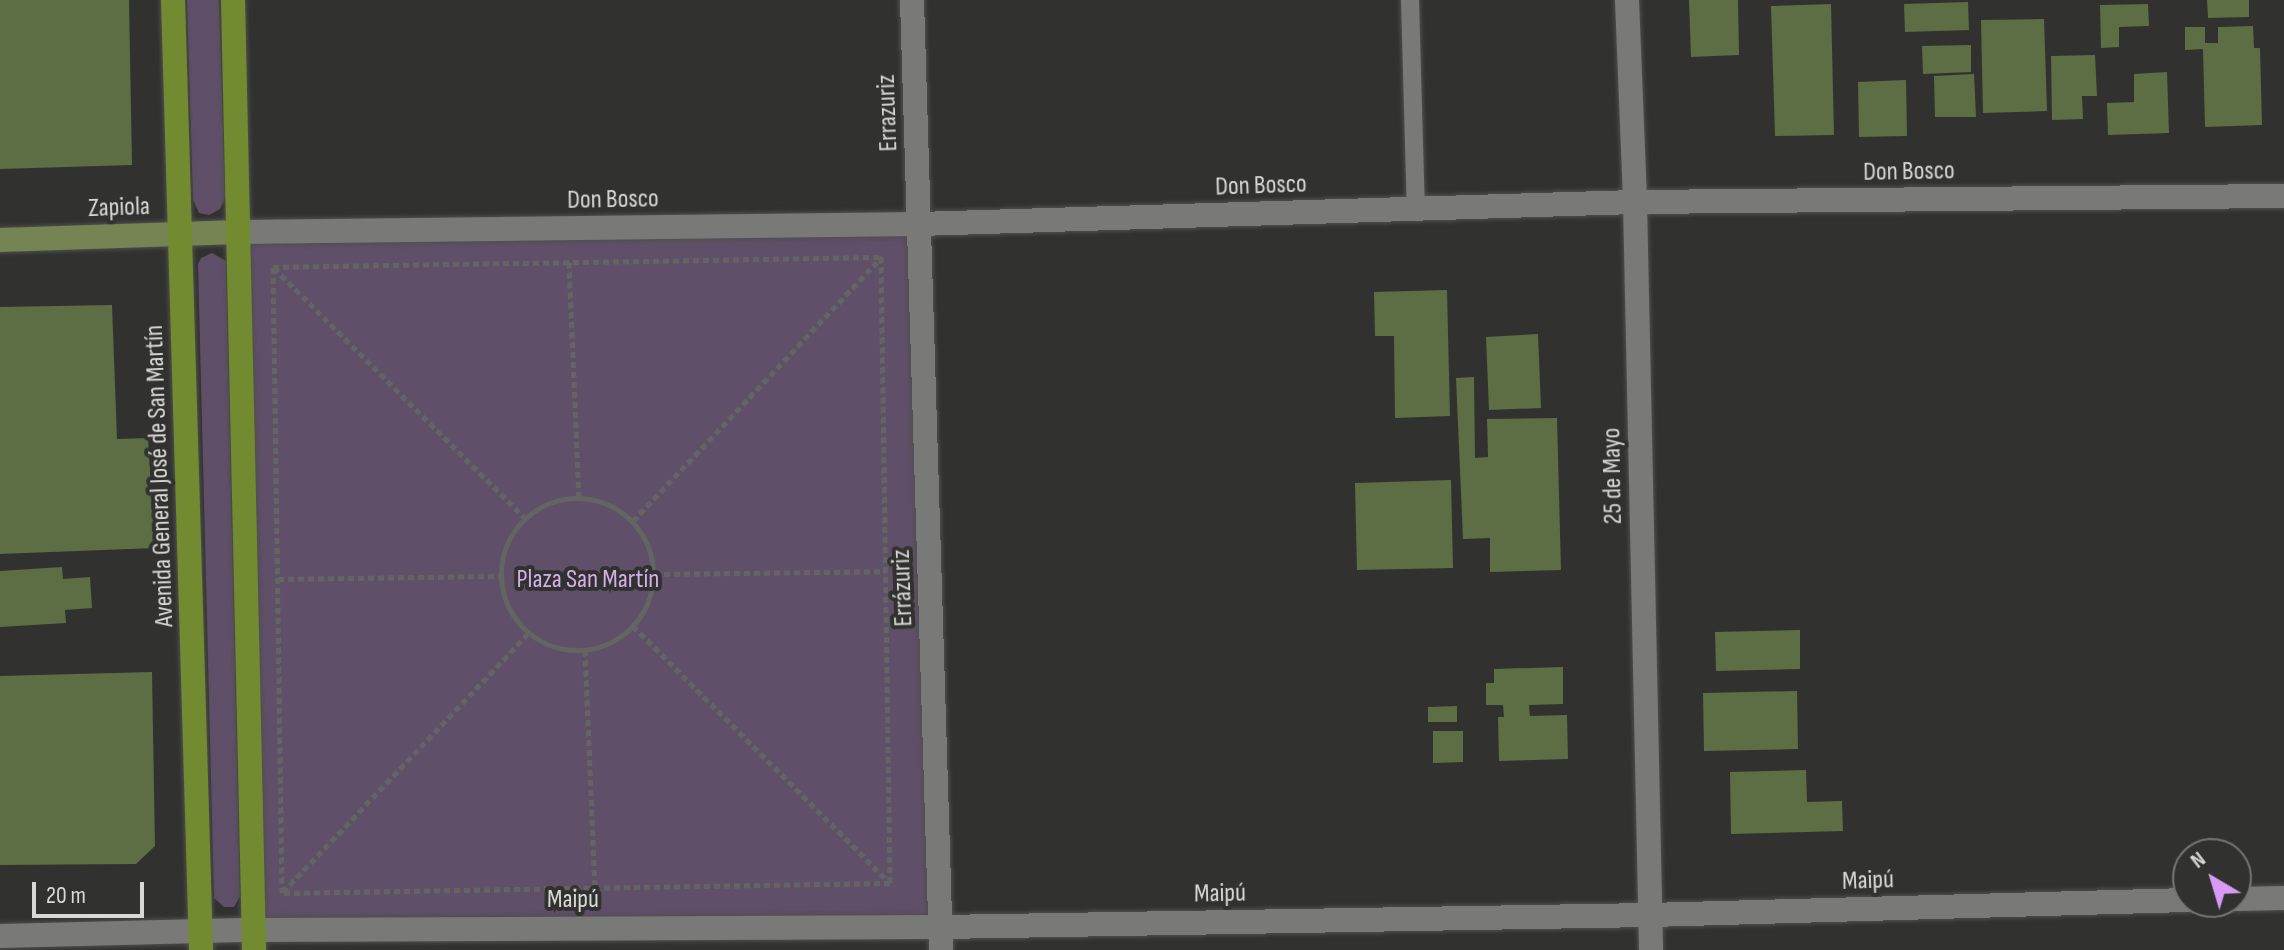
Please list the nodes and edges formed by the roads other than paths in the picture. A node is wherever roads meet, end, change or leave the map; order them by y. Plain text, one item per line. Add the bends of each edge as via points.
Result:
1 (173, 0) edge
2 (233, 0) edge
3 (912, 0) edge
4 (1410, 0) edge
5 (1627, 0) edge
6 (2284, 196) edge
7 (1635, 202) junction
8 (1416, 209) junction
9 (919, 224) junction
10 (239, 232) junction
11 (181, 235) junction
12 (0, 240) edge
13 (2284, 898) edge
14 (2252, 899) edge
15 (2172, 900) edge
16 (1650, 915) junction
17 (0, 936) edge
18 (941, 939) edge
19 (201, 940) edge
20 (253, 940) edge
21 (1651, 950) edge

1 - 11 main road, Avenida General José de San Martín
2 - 10 main road
3 - 9 street, Errazuriz
4 - 8 lane
5 - 7 street, 25 de Mayo
6 - 7 street, Don Bosco
7 - 8 street, Don Bosco
7 - 16 street, 25 de Mayo
8 - 9 street, Don Bosco
9 - 10 street, Don Bosco
9 - 18 street, Errázuriz
10 - 11 street, Zapiola
10 - 20 main road
11 - 12 street, Zapiola
11 - 19 main road, Avenida General José de San Martín
13 - 14 street
15 - 16 street, Maipú
16 - 18 street, Maipú
16 - 21 street, 25 de Mayo
17 - 19 street, Maipú
18 - 20 street, Maipú
19 - 20 street, Maipú

